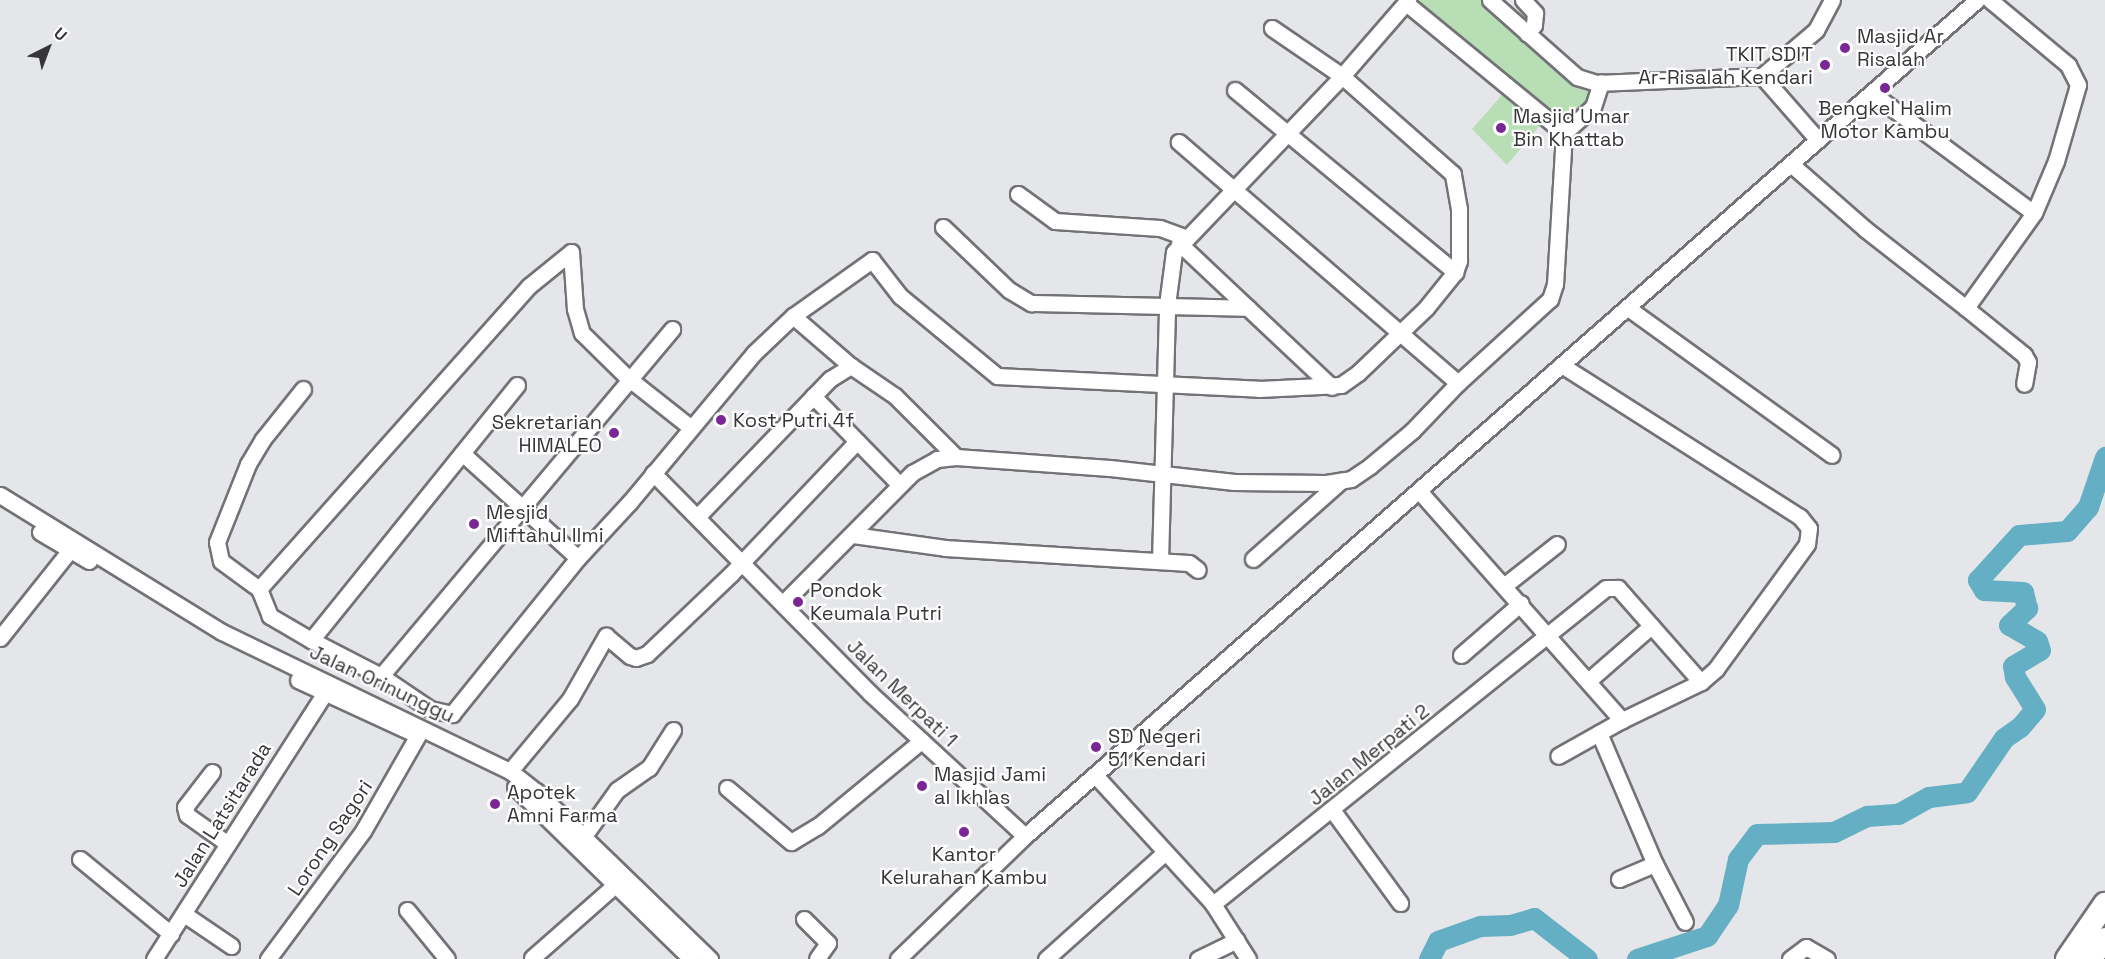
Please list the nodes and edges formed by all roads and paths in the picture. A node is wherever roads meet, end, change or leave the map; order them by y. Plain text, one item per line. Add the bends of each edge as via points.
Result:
1 (1490, 0) edge
2 (1523, 0) edge
3 (1832, 0) edge
4 (1977, 0) edge
5 (1990, 0) edge
6 (1407, 1) edge
7 (1272, 28) dead end
8 (1527, 33) junction
9 (1342, 76) junction
10 (1762, 76) junction
11 (1601, 82) junction
12 (1235, 90) dead end
13 (1874, 94) junction
14 (1287, 133) junction
15 (1564, 133) junction
16 (1818, 140) junction
17 (1179, 142) dead end
18 (1792, 165) junction
19 (1232, 190) junction
20 (1018, 194) dead end
21 (2034, 213) junction
22 (943, 227) dead end
23 (1182, 240) junction
24 (1455, 272) junction
25 (1167, 305) junction
26 (1248, 308) junction
27 (1628, 308) junction
28 (1966, 308) junction
29 (794, 316) junction
30 (672, 329) dead end
31 (1401, 333) junction
32 (851, 366) junction
33 (1563, 366) junction
34 (628, 378) junction
35 (1458, 383) junction
36 (2024, 384) dead end
37 (517, 385) dead end
38 (1166, 385) junction
39 (1332, 387) junction
40 (303, 389) dead end
41 (813, 396) junction
42 (690, 427) junction
43 (857, 441) junction
44 (462, 453) junction
45 (1832, 455) dead end
46 (956, 457) junction
47 (653, 473) junction
48 (1164, 473) junction
49 (1341, 481) junction
50 (900, 485) junction
51 (1420, 492) junction
52 (0, 495) edge
53 (0, 506) edge
54 (520, 506) junction
55 (698, 516) junction
56 (853, 535) junction
57 (1557, 544) dead end
58 (70, 550) junction
59 (578, 558) junction
60 (1253, 559) dead end
61 (743, 561) junction
62 (1160, 561) junction
63 (1198, 570) dead end
64 (1505, 585) junction
65 (259, 589) junction
66 (784, 603) junction
67 (1521, 603) junction
68 (172, 605) junction
69 (1651, 627) junction
70 (1550, 637) junction
71 (0, 638) edge
72 (311, 640) junction
73 (1461, 656) dead end
74 (381, 676) junction
75 (1588, 681) junction
76 (1701, 682) junction
77 (327, 689) junction
78 (448, 715) junction
79 (1622, 720) junction
80 (673, 730) dead end
81 (1599, 733) junction
82 (418, 735) junction
83 (439, 739) junction
84 (921, 741) junction
85 (1558, 756) dead end
86 (510, 771) junction
87 (212, 772) dead end
88 (1095, 775) junction
89 (727, 788) dead end
90 (1333, 810) junction
91 (1025, 836) junction
92 (580, 841) junction
93 (228, 844) junction
94 (1164, 854) junction
95 (80, 859) dead end
96 (1655, 864) junction
97 (1619, 879) dead end
98 (617, 883) junction
99 (1400, 903) dead end
100 (1213, 904) junction
101 (2105, 904) edge
102 (407, 910) dead end
103 (184, 914) junction
104 (804, 920) dead end
105 (1685, 922) dead end
106 (171, 934) junction
107 (2105, 939) edge
108 (1237, 940) junction
109 (231, 946) dead end
110 (532, 958) edge
111 (154, 959) edge
112 (268, 959) edge
113 (447, 959) edge
114 (690, 959) edge
115 (710, 959) edge
116 (817, 959) edge
117 (898, 959) edge
118 (1046, 959) edge
119 (1198, 959) edge
120 (1248, 959) edge
121 (1790, 959) edge
122 (1827, 959) edge
123 (2067, 959) edge
124 (2090, 959) edge

1 - 8 street
2 - 8 street via 1535,13 1534,25
3 - 10 street via 1816,30
4 - 13 street
5 - 21 street via 2076,74 2078,86 2056,161
6 - 9 street
6 - 15 street
7 - 9 street
8 - 11 street via 1576,77
9 - 14 street
9 - 24 street via 1453,174 1460,233
10 - 11 street
10 - 16 street
11 - 15 street via 1593,107
12 - 14 street
13 - 16 street
13 - 21 street
14 - 19 street
14 - 24 street
15 - 35 street via 1555,284 1550,299
16 - 18 street
17 - 19 street
18 - 27 street
18 - 28 street via 1865,229
19 - 23 street
19 - 31 street
20 - 23 street via 1055,222 1160,228
21 - 28 street
22 - 25 street via 1023,300
23 - 25 street via 1171,265
23 - 26 street
24 - 31 street
25 - 26 street
25 - 38 street
26 - 39 street
27 - 33 street
27 - 45 street
28 - 36 street via 2024,354 2028,363
29 - 32 street
29 - 38 street via 872,260 900,296 997,376
29 - 42 street via 754,353
30 - 34 street
31 - 35 street
31 - 39 street via 1358,373
32 - 41 street
32 - 46 street via 895,396
33 - 51 street
33 - 76 street via 1800,517 1809,528 1807,544 1735,647
34 - 42 street
34 - 54 street
34 - 65 street via 582,333 575,309 572,252 529,286
35 - 49 street via 1412,431 1370,466
37 - 44 street
38 - 39 street via 1296,390
38 - 48 street
40 - 65 street via 248,464 217,542 221,561
41 - 43 street
41 - 55 street
42 - 47 street
43 - 50 street
43 - 61 street
44 - 54 street
44 - 72 street
46 - 48 street
46 - 50 street via 926,464
47 - 55 street, Jalan Merpati 1
47 - 59 street
48 - 49 street via 1234,482
48 - 62 street
49 - 60 street
50 - 56 street
51 - 64 street
51 - 88 street
52 - 68 street, Jalan Orinunggu
53 - 58 street, Jalan Orinunggu
54 - 59 street
54 - 74 street
55 - 61 street, Jalan Merpati 1
56 - 62 street via 945,548
56 - 66 street
57 - 64 street
58 - 68 street, Jalan Orinunggu
58 - 71 street
59 - 78 street via 457,710
61 - 66 street, Jalan Merpati 1
61 - 86 street via 688,617 641,657 630,656 606,636 570,699
62 - 63 street via 1189,563
64 - 67 street
65 - 72 street via 270,616
66 - 84 street, Jalan Merpati 1 via 835,659
67 - 70 street
67 - 73 street
68 - 77 street, Jalan Orinunggu
69 - 70 street, Jalan Merpati 2 via 1618,588 1611,586
69 - 75 street
69 - 76 street
70 - 75 street
70 - 90 street, Jalan Merpati 2
72 - 74 street
74 - 78 street via 430,709
75 - 79 street
76 - 79 street
77 - 82 street, Jalan Orinunggu
77 - 83 street, Jalan Orinunggu
77 - 93 street, Jalan Latsitarada
78 - 83 street
79 - 81 street
80 - 92 street via 649,768 617,790
81 - 85 street
81 - 96 street
82 - 83 street, Jalan Orinunggu
82 - 112 street, Lorong Sagori via 363,831
83 - 86 street, Jalan Orinunggu
83 - 92 street, Jalan Orinunggu via 503,778
84 - 89 street via 818,826 791,842
84 - 91 street, Jalan Merpati 1
86 - 92 street, Jalan Orinunggu
87 - 93 street via 185,807 188,815
88 - 91 street
88 - 94 street
90 - 99 street
90 - 100 street, Jalan Merpati 2
91 - 117 street
92 - 98 street, Jalan Orinunggu
92 - 115 street, Jalan Orinunggu
93 - 103 street, Jalan Latsitarada
94 - 100 street
94 - 118 street
95 - 106 street
96 - 97 street
96 - 105 street
98 - 110 street
98 - 114 street, Jalan Orinunggu
100 - 108 street
101 - 123 highway
102 - 113 street
103 - 106 street, Jalan Latsitarada
103 - 109 street
104 - 116 street via 828,942
106 - 111 street, Jalan Latsitarada
107 - 124 highway
108 - 119 street
108 - 120 street
121 - 122 street via 1806,948

